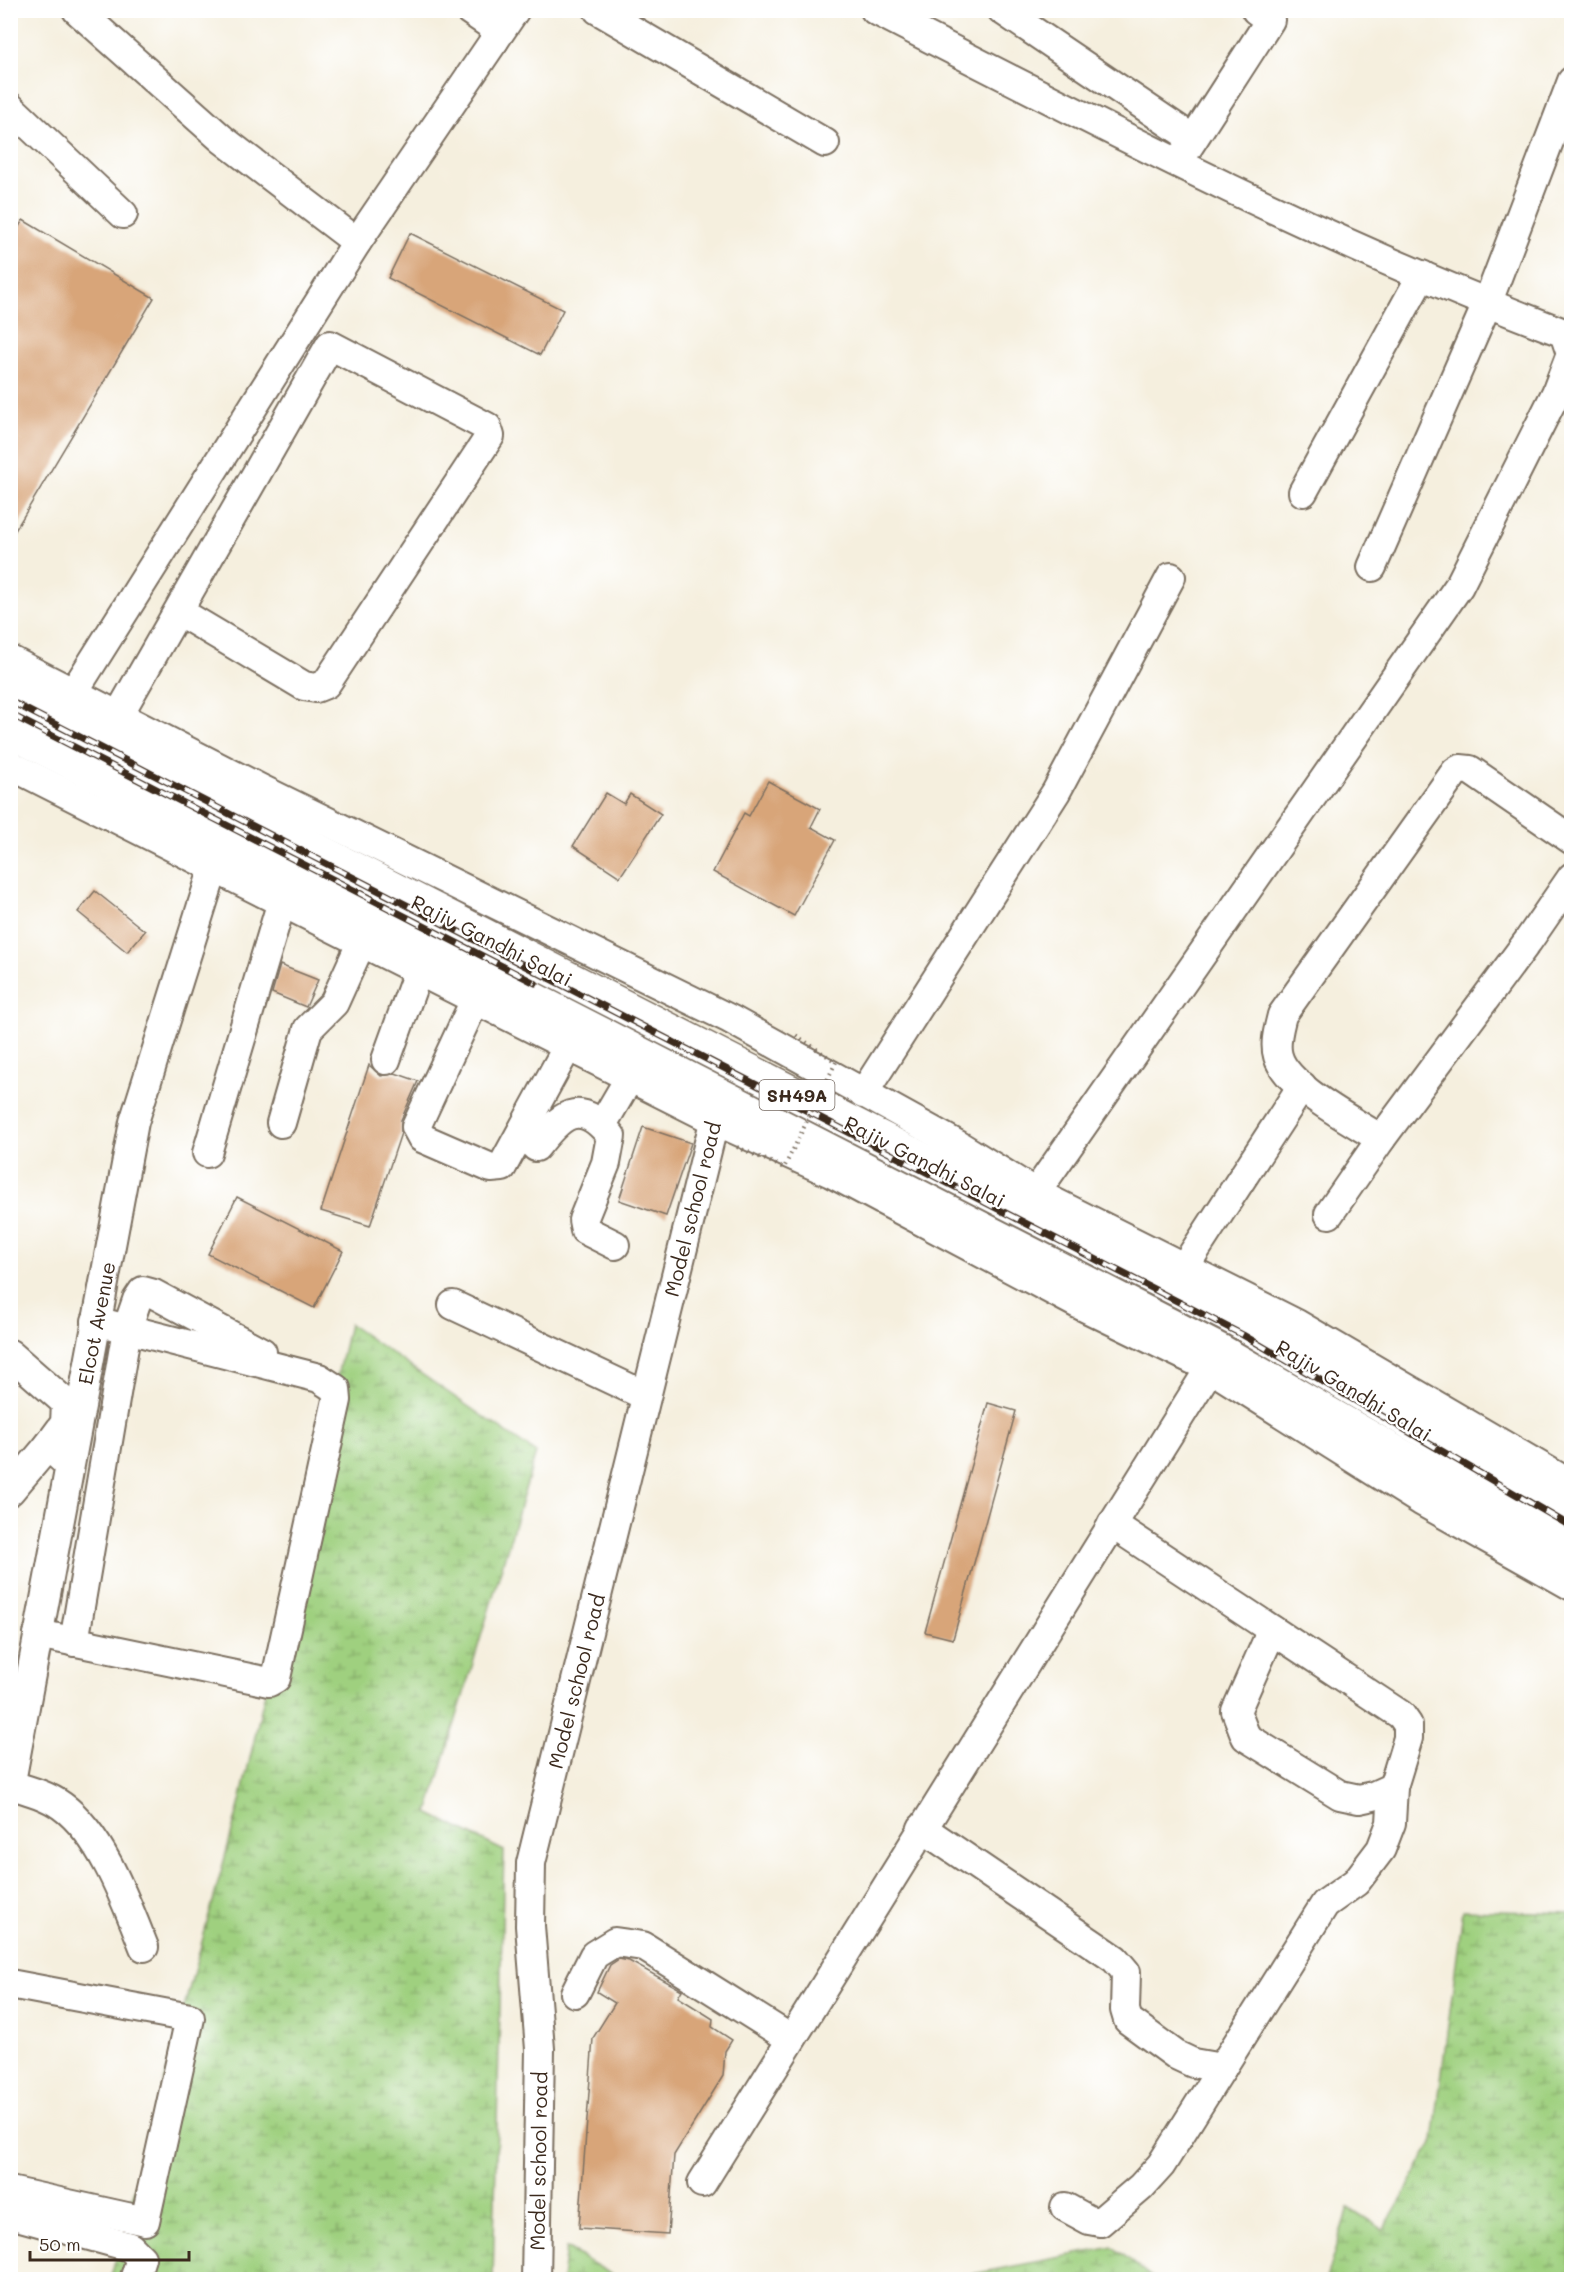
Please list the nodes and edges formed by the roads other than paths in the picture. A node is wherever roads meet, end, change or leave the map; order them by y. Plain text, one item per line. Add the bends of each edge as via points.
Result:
1 (77, 10) edge
2 (469, 10) edge
3 (515, 10) edge
4 (598, 10) edge
5 (875, 10) edge
6 (1002, 10) edge
7 (1256, 10) edge
8 (494, 41) junction
9 (1572, 81) edge
10 (10, 107) edge
11 (1193, 139) junction
12 (825, 143) dead end
13 (1178, 165) junction
14 (123, 214) dead end
15 (357, 242) junction
16 (1422, 275) junction
17 (1487, 304) junction
18 (300, 331) junction
19 (330, 345) junction
20 (1303, 492) dead end
21 (1372, 567) dead end
22 (1170, 577) dead end
23 (178, 611) junction
24 (10, 660) edge
25 (10, 693) edge
26 (73, 693) junction
27 (118, 716) junction
28 (10, 731) edge
29 (10, 765) edge
30 (1572, 840) edge
31 (344, 864) junction
32 (214, 867) junction
33 (1572, 877) edge
34 (384, 884) junction
35 (330, 894) junction
36 (282, 901) junction
37 (366, 928) junction
38 (419, 969) junction
39 (654, 981) junction
40 (476, 998) junction
41 (639, 1015) junction
42 (568, 1046) junction
43 (386, 1060) dead end
44 (630, 1077) junction
45 (1302, 1086) junction
46 (863, 1094) junction
47 (718, 1107) junction
48 (281, 1123) dead end
49 (602, 1125) junction
50 (1381, 1139) junction
51 (536, 1147) dead end
52 (207, 1153) dead end
53 (1029, 1201) junction
54 (1329, 1215) dead end
55 (615, 1245) dead end
56 (1185, 1266) junction
57 (453, 1305) dead end
58 (96, 1321) junction
59 (127, 1329) junction
60 (10, 1354) edge
61 (1215, 1360) junction
62 (299, 1373) junction
63 (646, 1395) junction
64 (48, 1446) junction
65 (69, 1466) junction
66 (1572, 1485) edge
67 (10, 1491) edge
68 (1572, 1519) edge
69 (1112, 1524) junction
70 (1572, 1554) edge
71 (1572, 1586) edge
72 (1272, 1630) junction
73 (38, 1634) junction
74 (74, 1642) junction
75 (11, 1786) edge
76 (1393, 1786) junction
77 (922, 1828) junction
78 (144, 1947) dead end
79 (10, 1984) edge
80 (575, 1993) dead end
81 (790, 2038) junction
82 (1222, 2068) junction
83 (702, 2183) dead end
84 (10, 2191) edge
85 (1065, 2207) dead end
86 (10, 2214) edge
87 (134, 2280) edge
88 (536, 2280) edge

1 - 15 street via 222,140
2 - 8 street via 498,30
3 - 8 street
4 - 12 street
5 - 13 street
6 - 11 street
7 - 11 street via 1270,20
8 - 15 street
9 - 17 street
10 - 14 street
11 - 13 street
13 - 16 street
15 - 18 street
16 - 17 street
16 - 20 street
17 - 21 street
17 - 53 street via 1564,333 1571,354 1556,393 1459,586
18 - 19 street
18 - 26 street
19 - 23 street
19 - 23 street via 478,421 487,427 490,436 326,684 316,688 304,686
22 - 46 street via 1056,792
23 - 27 street
24 - 26 street
25 - 31 main road, Rajiv Gandhi Salai / SH49A
26 - 27 street
27 - 39 street
28 - 35 main road, Rajiv Gandhi Salai / SH49A
29 - 32 street
30 - 45 street via 1470,770 1455,772 1282,1015 1277,1054 1282,1068
31 - 34 main road, Rajiv Gandhi Salai / SH49A
31 - 35 main road via 339,883
32 - 36 street
32 - 58 street, Elcot Avenue via 134,1122
33 - 50 street
34 - 37 main road via 369,908
34 - 41 main road, Rajiv Gandhi Salai / SH49A
35 - 37 main road, Rajiv Gandhi Salai / SH49A
36 - 37 street
36 - 52 street
37 - 38 street
37 - 47 main road, Rajiv Gandhi Salai / SH49A
37 - 48 street via 334,1003 308,1029
38 - 40 street
38 - 43 street
39 - 41 street
39 - 46 street
40 - 42 street
40 - 42 street via 416,1127 422,1138 492,1168 502,1167
41 - 53 main road, Rajiv Gandhi Salai / SH49A
42 - 44 street
44 - 47 street
44 - 49 street
45 - 50 street
45 - 56 street
46 - 53 street via 958,1145
47 - 61 main road, Rajiv Gandhi Salai / SH49A
47 - 63 street, Model school road
49 - 51 street via 570,1113 557,1121
49 - 55 street via 611,1136 606,1163 583,1220 585,1230
50 - 54 street
53 - 56 street
53 - 68 main road, Rajiv Gandhi Salai / SH49A
56 - 66 street via 1297,1324
57 - 63 street
58 - 59 street
58 - 65 street, Elcot Avenue
59 - 62 street
59 - 62 street via 143,1291
59 - 74 street
60 - 64 street via 66,1404 65,1424
61 - 69 street
61 - 70 main road, Rajiv Gandhi Salai / SH49A
61 - 71 street via 1421,1501
62 - 74 street via 332,1386 337,1400 276,1678 269,1682
63 - 88 street, Model school road via 531,1863 530,1926 540,2049
64 - 65 street
64 - 67 street
65 - 73 street, Elcot Avenue
69 - 72 street
69 - 77 street
72 - 76 street via 1401,1716 1408,1725
72 - 76 street via 1236,1711 1246,1737 1340,1795 1359,1799
73 - 74 street
73 - 75 street, Elcot Avenue
75 - 78 street via 60,1804 81,1824 116,1882
76 - 82 street via 1391,1823 1381,1849 1356,1882 1325,1904
77 - 81 street
77 - 82 street via 1115,1959 1126,1971 1128,2020 1176,2055 1193,2063
79 - 84 street via 190,2019 145,2221
80 - 81 street via 594,1954 615,1942 643,1946
81 - 83 street
82 - 85 street via 1161,2165 1141,2187 1100,2222
86 - 87 street via 130,2247 141,2258

